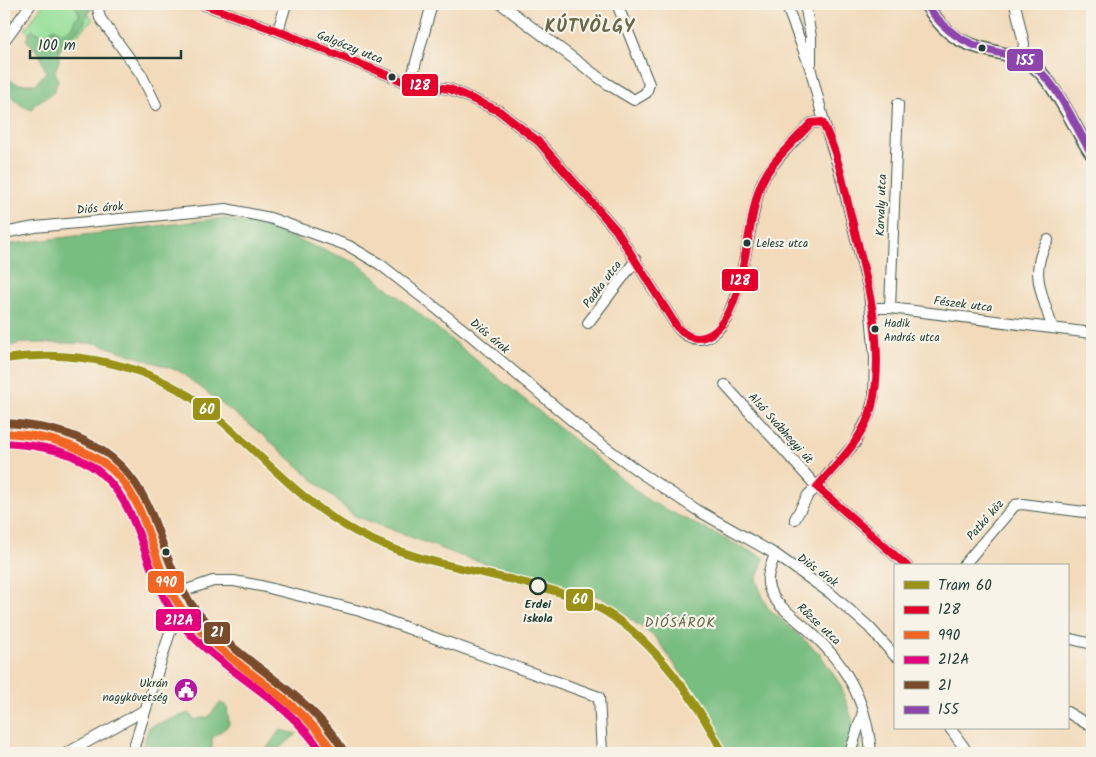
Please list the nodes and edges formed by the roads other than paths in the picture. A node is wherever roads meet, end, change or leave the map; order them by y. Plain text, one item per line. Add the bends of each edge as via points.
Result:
1 (31, 4) edge
2 (97, 4) edge
3 (202, 4) edge
4 (286, 4) edge
5 (432, 4) edge
6 (501, 4) edge
7 (616, 4) edge
8 (786, 4) edge
9 (805, 4) edge
10 (926, 4) edge
11 (1015, 4) edge
12 (278, 31) junction
13 (4, 41) edge
14 (1021, 57) junction
15 (810, 67) junction
16 (410, 84) junction
17 (898, 104) dead end
18 (156, 105) dead end
19 (825, 126) junction
20 (1092, 154) edge
21 (4, 233) edge
22 (1048, 240) dead end
23 (636, 260) junction
24 (871, 308) junction
25 (890, 308) junction
26 (588, 323) dead end
27 (1052, 327) junction
28 (1092, 333) edge
29 (725, 385) dead end
30 (4, 433) edge
31 (817, 487) junction
32 (1092, 513) edge
33 (795, 519) dead end
34 (775, 554) junction
35 (905, 564) edge
36 (965, 564) edge
37 (172, 595) junction
38 (184, 612) junction
39 (1068, 638) edge
40 (1092, 644) edge
41 (894, 655) edge
42 (145, 710) junction
43 (863, 712) junction
44 (1068, 713) edge
45 (1092, 727) edge
46 (951, 730) edge
47 (67, 753) edge
48 (132, 753) edge
49 (334, 753) edge
50 (602, 753) edge
51 (850, 753) edge
52 (871, 753) edge
53 (968, 753) edge

1 - 13 street
2 - 18 street via 100,18 141,74
3 - 12 street, Galgóczy utca
4 - 12 street
5 - 16 street
6 - 7 street via 624,96 634,100 646,93 649,84
8 - 15 street
9 - 15 street via 811,37
10 - 14 street via 934,18 956,39
11 - 14 street via 1024,44
12 - 16 street, Galgóczy utca
14 - 20 street via 1040,70
15 - 19 street
16 - 23 street, Galgóczy utca via 450,89 499,112 522,127 555,159 616,230
17 - 25 street, Karvaly utca
19 - 23 street, Galgóczy utca via 822,122 811,123 762,182 733,306 728,317 706,338 698,339 682,333
19 - 24 street via 840,169
21 - 34 street, Diós árok via 35,226 226,209 270,218 349,246 381,265 589,435 638,471 697,510
22 - 27 street via 1041,251 1037,280
23 - 26 street, Padka utca
24 - 25 street, Fészek utca
24 - 31 street via 875,356 872,406 861,434
25 - 27 street, Fészek utca
27 - 28 street, Fészek utca
29 - 31 street, Alsó Svábhegyi út
30 - 37 street via 26,434 68,444 94,456 112,470 140,510
31 - 33 street via 808,495
31 - 35 street, Alsó Svábhegyi út
32 - 36 street, Patkó köz via 1015,504
34 - 41 street, Diós árok via 830,593 869,627
34 - 43 street, Rőzse utca via 768,577 769,590 779,604 840,661
37 - 38 street
37 - 50 street via 213,581 261,586 360,612 599,697
38 - 42 street via 172,626
38 - 49 street via 226,655 307,716
39 - 40 street
42 - 47 street
42 - 48 street
43 - 51 street
43 - 52 street, Rőzse utca
44 - 45 street
46 - 53 street

